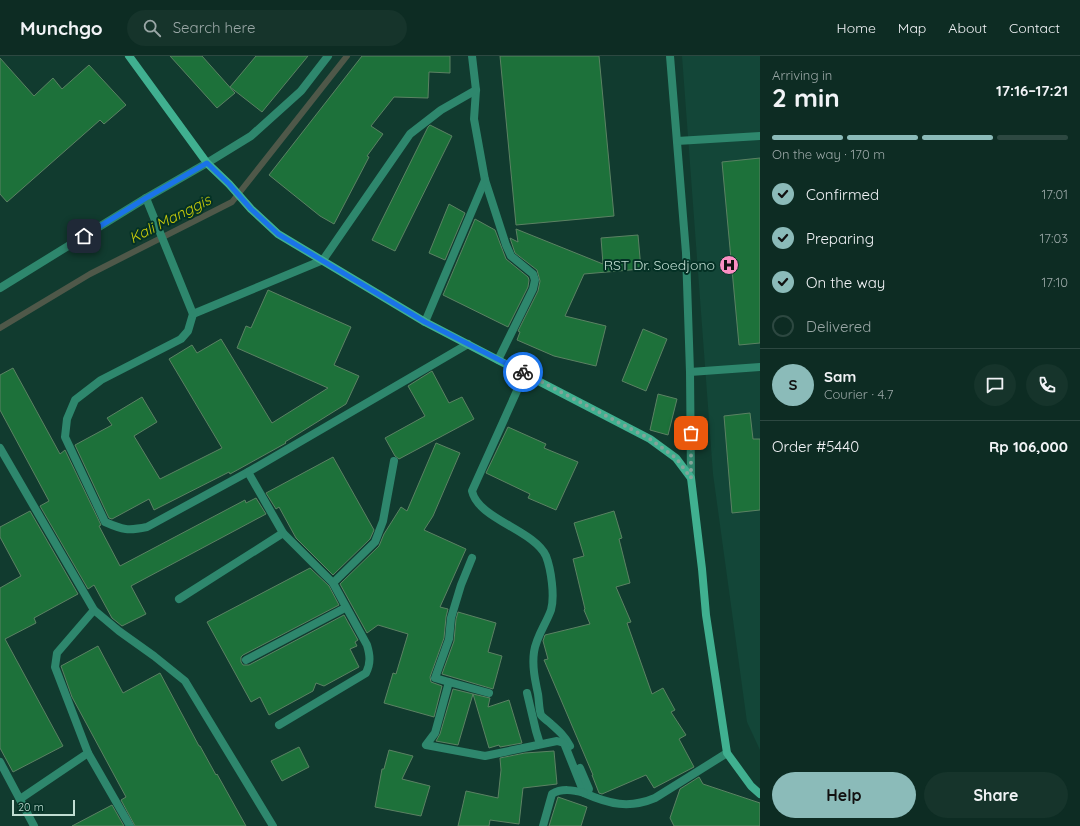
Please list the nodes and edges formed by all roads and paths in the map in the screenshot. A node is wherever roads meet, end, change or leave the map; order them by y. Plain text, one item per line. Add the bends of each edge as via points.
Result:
1 (130, 56) edge
2 (328, 56) edge
3 (472, 56) edge
4 (670, 56) edge
5 (476, 90) junction
6 (760, 136) edge
7 (677, 141) junction
8 (207, 163) junction
9 (485, 180) junction
10 (146, 198) junction
11 (323, 260) junction
12 (0, 288) edge
13 (193, 314) junction
14 (425, 322) junction
15 (468, 344) junction
16 (498, 360) junction
17 (760, 367) edge
18 (690, 372) junction
19 (525, 373) junction
20 (0, 448) edge
21 (394, 461) dead end
22 (248, 472) junction
23 (691, 478) junction
24 (284, 534) junction
25 (472, 558) dead end
26 (332, 583) junction
27 (179, 599) dead end
28 (345, 608) junction
29 (94, 610) junction
30 (246, 660) dead end
31 (449, 682) junction
32 (489, 693) dead end
33 (527, 693) dead end
34 (279, 725) dead end
35 (540, 744) junction
36 (88, 753) junction
37 (727, 753) junction
38 (0, 762) edge
39 (3, 773) edge
40 (586, 794) junction
41 (760, 794) edge
42 (20, 799) junction
43 (34, 826) edge
44 (130, 826) edge
45 (273, 826) edge
46 (543, 826) edge

1 - 8 street
2 - 8 street via 301,92 251,136
3 - 5 street
4 - 7 street
5 - 9 street via 474,119
5 - 11 street via 441,110 410,134
6 - 7 street
7 - 18 street via 686,253
8 - 10 street
8 - 11 street via 278,234
9 - 14 street
9 - 16 street via 511,256 533,274 535,280
10 - 12 street
10 - 13 street
11 - 13 street
11 - 14 street
13 - 22 street via 188,331 181,338 101,380 75,400 67,419 65,437 105,522 122,529 147,526
14 - 15 street
15 - 16 street
15 - 22 street
16 - 19 street
17 - 18 street
18 - 23 street
19 - 23 street via 650,439 676,458
19 - 40 street via 472,492 478,503 530,539 546,556 552,591 551,609 534,651 534,676 542,715 567,740 589,789
20 - 29 street
21 - 26 street via 384,521 375,542
22 - 24 street
23 - 37 street via 706,615
24 - 26 street
24 - 27 street
25 - 31 street via 461,585 451,618 449,639 435,678
26 - 28 street
28 - 30 street
28 - 34 street via 370,654 370,665 366,673
29 - 36 street via 58,653 55,667
29 - 45 street via 185,681
31 - 32 street
31 - 35 street via 435,733 426,745 485,756
33 - 35 street
35 - 40 street via 553,741 564,743
36 - 42 street
36 - 44 street
37 - 40 street via 644,803 616,804
37 - 41 street
38 - 39 street
39 - 42 street
40 - 46 street via 563,790 552,794
42 - 43 street

